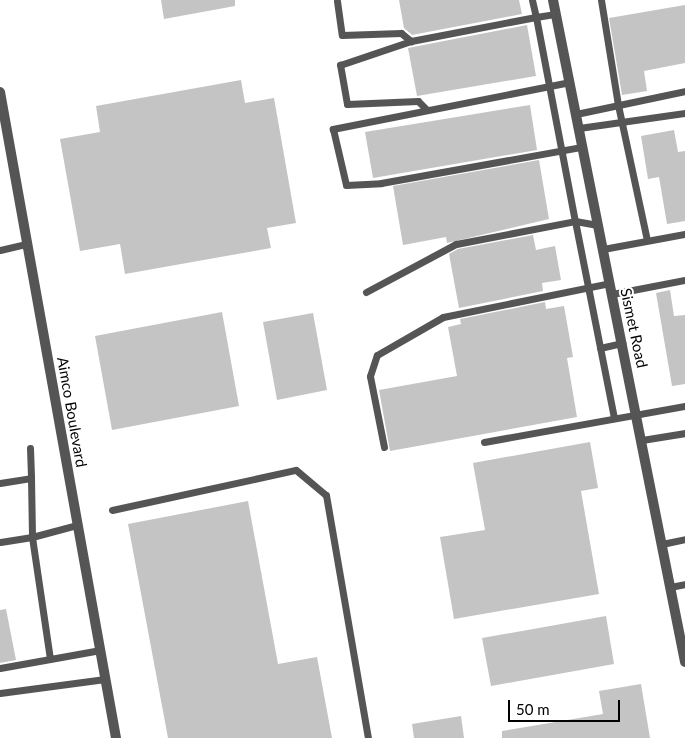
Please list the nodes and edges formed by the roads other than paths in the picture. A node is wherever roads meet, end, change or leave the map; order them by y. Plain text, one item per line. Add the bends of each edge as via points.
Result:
1 (532, 0) edge
2 (556, 0) edge
3 (602, 0) edge
4 (337, 1) edge
5 (556, 14) junction
6 (536, 17) junction
7 (411, 41) junction
8 (570, 82) junction
9 (549, 86) junction
10 (685, 91) edge
11 (0, 92) edge
12 (618, 105) junction
13 (426, 109) junction
14 (685, 113) edge
15 (576, 114) junction
16 (625, 122) junction
17 (579, 128) junction
18 (582, 146) junction
19 (560, 150) junction
20 (575, 221) junction
21 (598, 226) junction
22 (685, 234) edge
23 (647, 240) junction
24 (27, 244) junction
25 (603, 249) junction
26 (0, 250) edge
27 (685, 280) edge
28 (610, 283) junction
29 (588, 287) junction
30 (366, 292) dead end
31 (612, 294) junction
32 (622, 343) junction
33 (600, 348) junction
34 (685, 406) edge
35 (637, 415) junction
36 (614, 418) junction
37 (685, 433) edge
38 (642, 440) junction
39 (484, 442) dead end
40 (384, 447) dead end
41 (30, 448) dead end
42 (31, 478) junction
43 (0, 483) edge
44 (112, 510) dead end
45 (77, 525) junction
46 (32, 536) junction
47 (685, 539) edge
48 (0, 542) edge
49 (662, 544) junction
50 (685, 584) edge
51 (670, 587) junction
52 (100, 650) junction
53 (50, 659) junction
54 (685, 662) edge
55 (0, 668) edge
56 (105, 679) junction
57 (0, 693) edge
58 (116, 738) edge
59 (368, 738) edge

1 - 6 lane
2 - 5 street, Sismet Road
3 - 12 lane
4 - 7 lane via 342,35 401,32
5 - 6 lane
5 - 8 street, Sismet Road
6 - 7 lane
6 - 9 lane
7 - 13 lane via 340,65 347,104 418,101
8 - 9 lane
8 - 15 street, Sismet Road
9 - 13 lane
9 - 19 lane
10 - 12 lane
11 - 24 street, Aimco Boulevard
12 - 15 lane
12 - 16 lane
13 - 19 lane via 418,114 333,129 346,185 381,183
14 - 16 lane
15 - 17 street, Sismet Road
16 - 17 lane
16 - 23 lane
17 - 18 street, Sismet Road
18 - 19 lane
18 - 21 street, Sismet Road
19 - 20 lane
20 - 21 lane
20 - 29 lane
20 - 30 lane via 456,244
21 - 25 street, Sismet Road
22 - 23 lane
23 - 25 lane
24 - 26 lane
24 - 45 street, Aimco Boulevard
25 - 28 street, Sismet Road
27 - 31 lane
28 - 29 lane
28 - 31 street, Sismet Road
29 - 33 lane
29 - 40 lane via 444,318 377,355 370,376
31 - 32 street, Sismet Road
32 - 33 lane
32 - 35 street, Sismet Road
33 - 36 lane
34 - 35 lane
35 - 36 lane
35 - 38 street, Sismet Road
36 - 39 lane
37 - 38 lane
38 - 49 street, Sismet Road
41 - 42 lane
42 - 43 lane
42 - 46 lane
44 - 59 lane via 296,470 326,495
45 - 46 lane
45 - 52 street, Aimco Boulevard
46 - 48 lane
46 - 53 lane
47 - 49 lane
49 - 51 street, Sismet Road
50 - 51 lane
51 - 54 street, Sismet Road
52 - 53 lane
52 - 56 street, Aimco Boulevard
53 - 55 lane
56 - 57 lane
56 - 58 street, Aimco Boulevard

